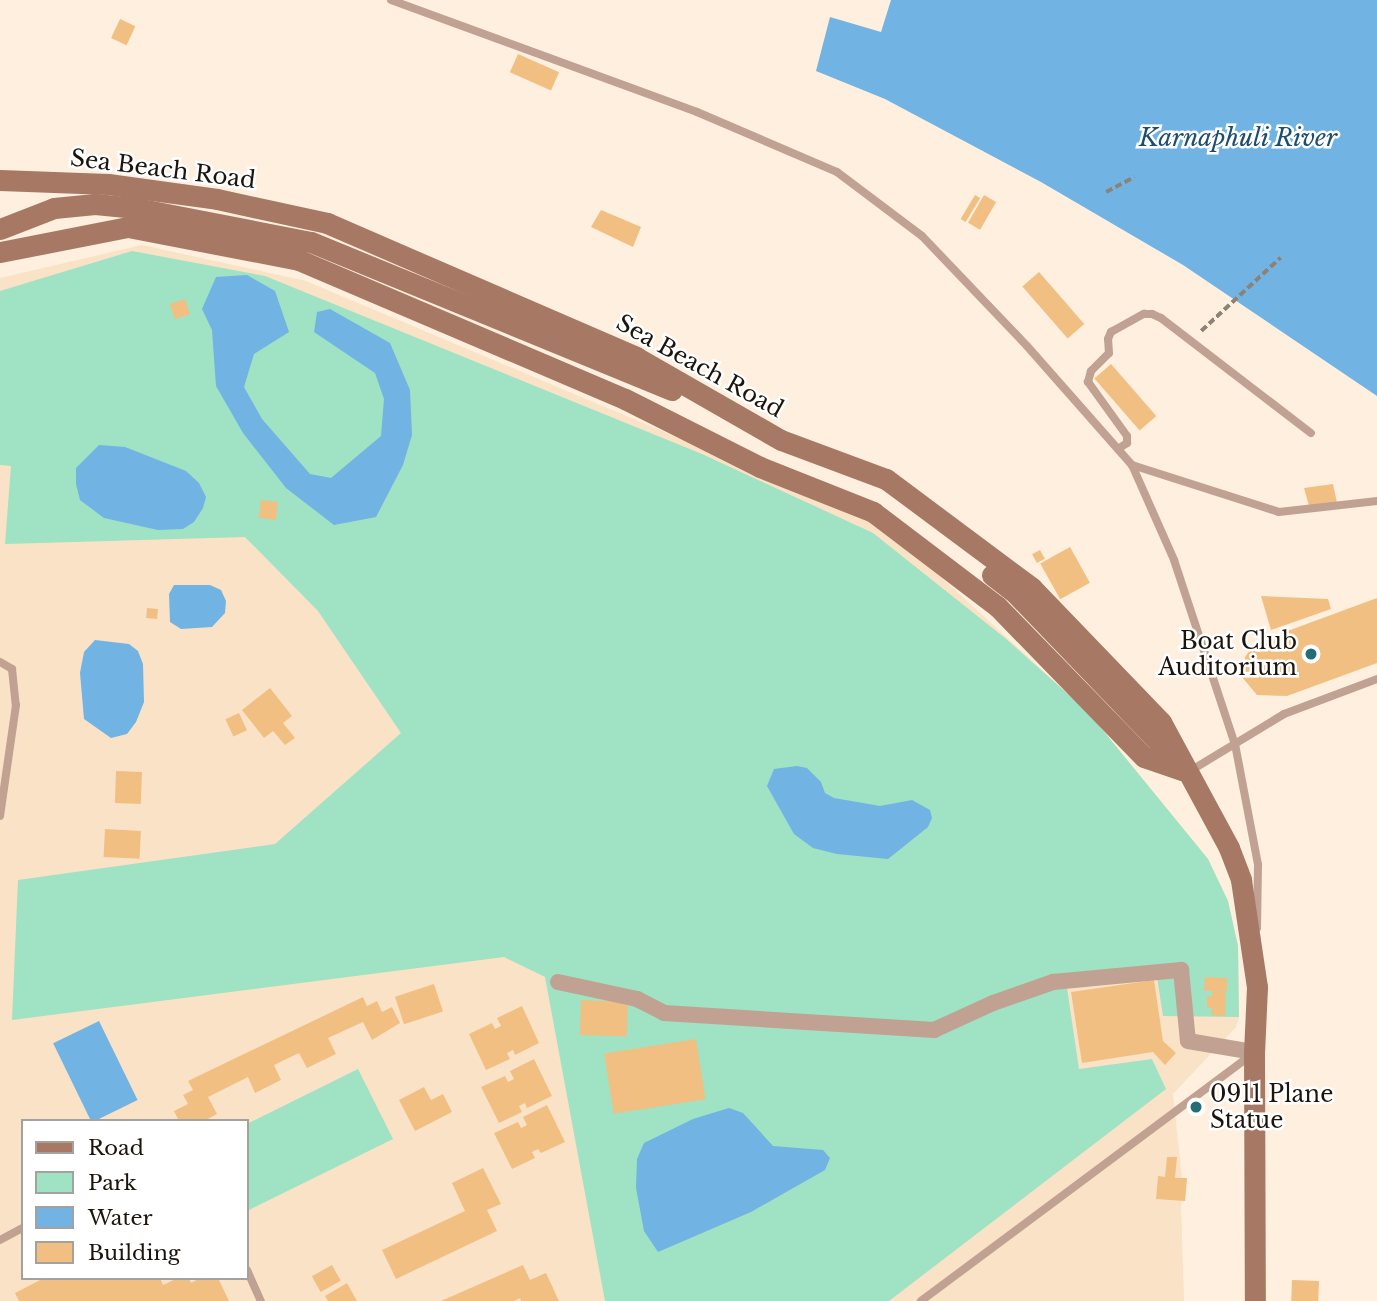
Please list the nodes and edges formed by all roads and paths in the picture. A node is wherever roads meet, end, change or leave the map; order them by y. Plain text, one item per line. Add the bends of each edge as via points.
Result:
1 (391, 0) edge
2 (1134, 177) dead end
3 (3, 180) edge
4 (1105, 192) dead end
5 (95, 204) junction
6 (0, 229) edge
7 (0, 252) edge
8 (1280, 258) dead end
9 (1201, 331) dead end
10 (1311, 433) dead end
11 (1118, 449) junction
12 (1132, 465) junction
13 (1377, 501) edge
14 (0, 662) edge
15 (1377, 679) edge
16 (1235, 744) junction
17 (1187, 772) junction
18 (0, 816) edge
19 (558, 982) dead end
20 (1257, 987) junction
21 (1254, 1052) junction
22 (21, 1229) edge
23 (0, 1240) edge
24 (248, 1272) edge
25 (261, 1301) edge
26 (921, 1301) edge
27 (1255, 1301) edge

1 - 11 lane via 697,112 837,172 922,236
2 - 4 path
3 - 5 main road
3 - 17 main road, Sea Beach Road via 108,184 176,193 327,223 636,357 780,440 886,479 1032,588 1161,722
5 - 6 main road via 54,208
5 - 17 main road via 136,208 339,251 697,401 760,439 877,488 1016,594
7 - 17 main road via 128,227 299,260 625,399 760,467 873,512 997,606 1144,757
8 - 9 path
10 - 11 lane via 1152,313 1111,331 1109,353 1091,371 1088,382 1127,436 1127,443
11 - 12 lane
12 - 13 lane via 1279,512
12 - 16 lane via 1174,560
14 - 18 lane via 12,669 16,705
15 - 16 lane via 1284,714
16 - 17 lane
16 - 20 lane via 1258,866
17 - 20 main road, Sea Beach Road via 1229,848 1241,880
19 - 21 street via 638,999 664,1013 934,1030 1053,982 1181,970 1188,1041
20 - 21 main road, Sea Beach Road
21 - 26 lane
21 - 27 main road, Sea Beach Road
22 - 23 lane
24 - 25 lane

